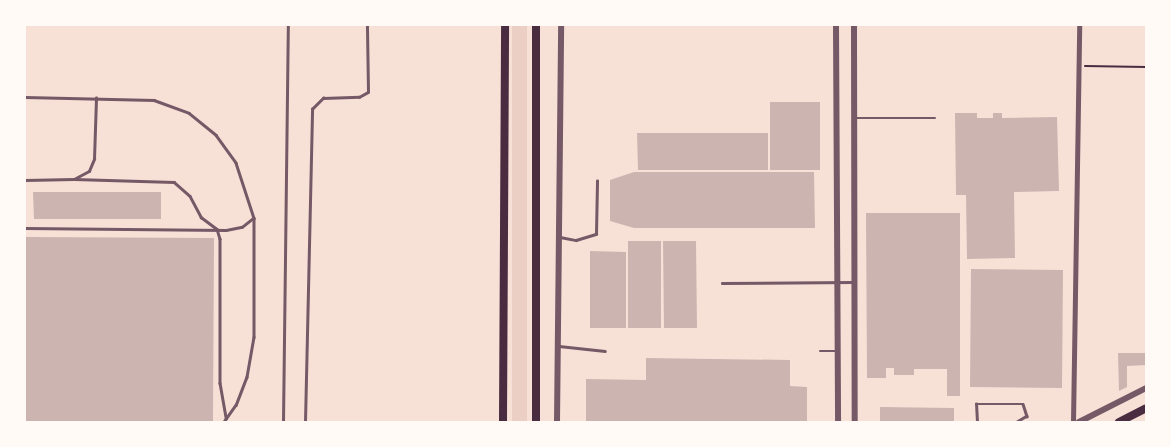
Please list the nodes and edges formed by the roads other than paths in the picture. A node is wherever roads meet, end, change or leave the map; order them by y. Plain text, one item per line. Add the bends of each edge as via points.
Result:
1 (288, 25) edge
2 (367, 25) edge
3 (505, 25) edge
4 (536, 25) edge
5 (561, 25) edge
6 (836, 25) edge
7 (854, 25) edge
8 (1079, 25) edge
9 (25, 97) edge
10 (96, 98) junction
11 (854, 118) junction
12 (935, 118) dead end
13 (74, 179) junction
14 (25, 180) edge
15 (597, 180) dead end
16 (254, 218) junction
17 (25, 228) edge
18 (217, 229) junction
19 (558, 237) junction
20 (835, 282) junction
21 (854, 282) junction
22 (722, 283) dead end
23 (557, 346) junction
24 (820, 350) dead end
25 (605, 351) dead end
26 (835, 352) junction
27 (1146, 388) edge
28 (1146, 408) edge
29 (226, 418) junction
30 (224, 422) edge
31 (283, 422) edge
32 (305, 422) edge
33 (503, 422) edge
34 (536, 422) edge
35 (557, 422) edge
36 (838, 422) edge
37 (855, 422) edge
38 (977, 422) edge
39 (1017, 422) edge
40 (1073, 422) edge
41 (1079, 422) edge
42 (1119, 422) edge

1 - 31 lane
2 - 32 lane via 368,92 359,97 323,98 312,110
3 - 33 main road
4 - 34 main road
5 - 19 street
6 - 20 street
7 - 11 street
8 - 40 street
9 - 10 lane
10 - 13 lane via 94,159 88,170
10 - 16 lane via 154,100 189,113 216,135 236,163
11 - 12 lane
11 - 21 street
13 - 14 lane
13 - 18 lane via 174,182 190,196 201,217
15 - 19 lane via 596,234 576,240
16 - 18 lane via 242,226
16 - 29 lane via 254,338 247,377 236,405
17 - 18 lane
18 - 29 lane via 220,239 220,383
19 - 23 street
20 - 21 lane
20 - 22 lane
20 - 26 street
21 - 37 street
23 - 25 lane
23 - 35 street
24 - 26 lane
26 - 36 street
27 - 41 street
28 - 42 main road
29 - 30 lane
38 - 39 lane via 976,404 1023,404 1027,416

